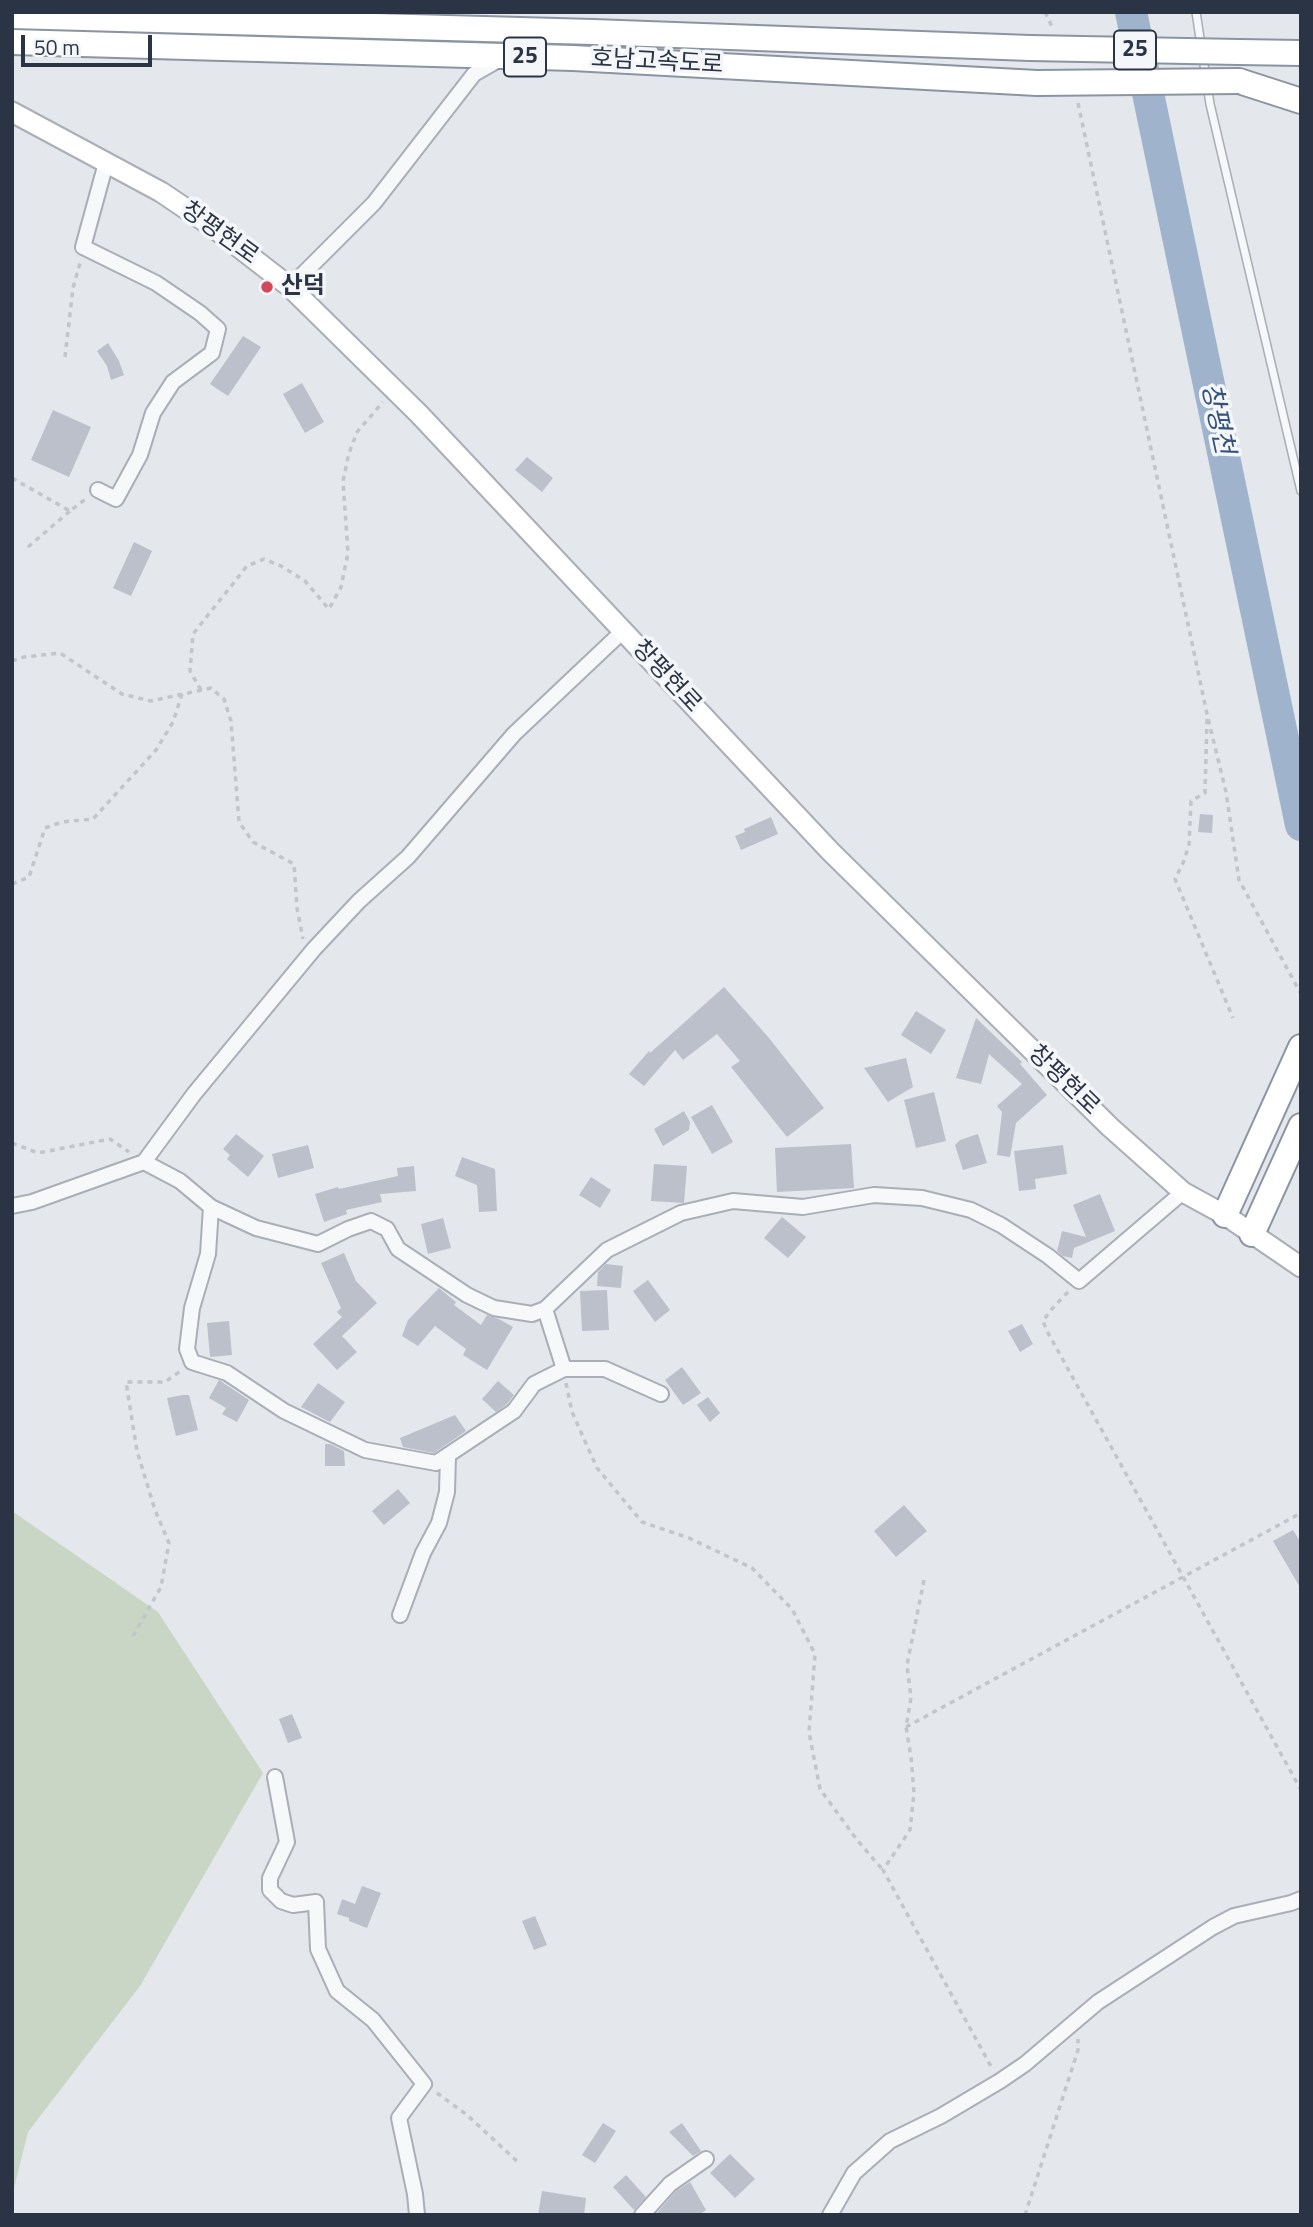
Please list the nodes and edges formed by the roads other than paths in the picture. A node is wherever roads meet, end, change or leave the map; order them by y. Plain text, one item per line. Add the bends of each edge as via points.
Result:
1 (1196, 12) edge
2 (12, 16) edge
3 (12, 42) edge
4 (1301, 53) edge
5 (495, 62) dead end
6 (1240, 81) junction
7 (1301, 82) edge
8 (1301, 101) edge
9 (12, 112) edge
10 (106, 163) junction
11 (290, 287) junction
12 (98, 491) road end
13 (1301, 491) edge
14 (623, 631) junction
15 (1301, 1047) edge
16 (1301, 1126) edge
17 (144, 1163) junction
18 (1182, 1192) junction
19 (12, 1206) edge
20 (211, 1207) junction
21 (1225, 1215) junction
22 (1251, 1234) junction
23 (1301, 1267) edge
24 (545, 1309) junction
25 (564, 1369) junction
26 (661, 1394) dead end
27 (448, 1455) junction
28 (400, 1615) dead end
29 (275, 1777) dead end
30 (1301, 1899) edge
31 (706, 2158) dead end
32 (417, 2215) edge
33 (642, 2215) edge
34 (830, 2215) edge

1 - 13 lane via 1210,104
2 - 4 highway, 호남고속도로 / 25, bridge
3 - 6 highway, 호남고속도로 / 25, bridge via 573,58 1037,83
5 - 11 street via 474,74 374,203
6 - 7 highway, 호남고속도로 / 25
6 - 8 highway
9 - 10 main road, 창평현로
10 - 11 main road, 창평현로 via 181,205
10 - 12 street via 83,247 156,283 218,329 212,353 173,382 153,413 140,455 117,499
11 - 14 main road, 창평현로
14 - 17 street via 514,734 408,857 359,901 307,958 194,1094
14 - 18 main road, 창평현로 via 914,936
15 - 21 highway
16 - 22 highway
17 - 19 street
17 - 20 street via 180,1181
18 - 21 main road, 창평현로
18 - 24 street via 1079,1281 1048,1256 971,1210 922,1198 874,1195 803,1207 733,1201 681,1213 607,1250
20 - 24 street via 256,1228 318,1244 371,1222 387,1229 398,1249 467,1295 495,1308 532,1314
20 - 27 street via 208,1254 192,1308 187,1349 192,1362 227,1373 284,1411 365,1450 436,1462
21 - 22 main road, 창평현로
22 - 23 main road, 창평현로
24 - 25 street
25 - 26 street via 605,1369
25 - 27 street via 534,1384 514,1411
27 - 28 street via 447,1492 439,1522
29 - 32 street via 287,1842 270,1878 270,1890 293,1905 316,1902 318,1949 337,1991 373,2020 424,2084 399,2118
30 - 34 street via 1234,1916 1097,2002 1000,2081 875,2152 855,2173
31 - 33 street via 670,2184

